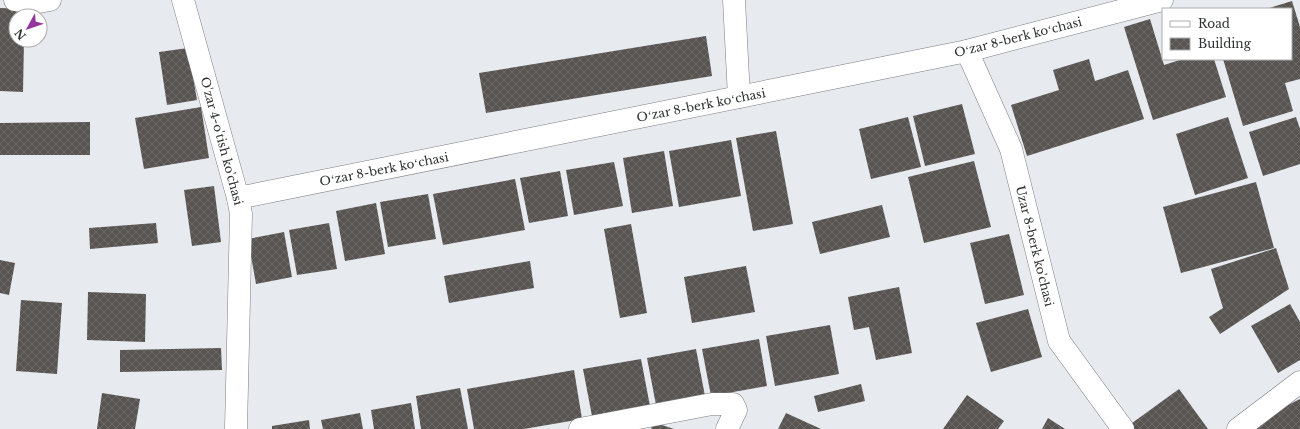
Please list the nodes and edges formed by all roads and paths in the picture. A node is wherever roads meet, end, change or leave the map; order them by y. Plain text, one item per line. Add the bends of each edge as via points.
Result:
1 (15, 0) edge
2 (50, 0) edge
3 (183, 0) edge
4 (734, 0) edge
5 (1162, 0) edge
6 (967, 51) junction
7 (739, 97) junction
8 (238, 198) junction
9 (1300, 382) edge
10 (236, 429) edge
11 (580, 429) edge
12 (727, 429) edge
13 (1122, 429) edge
14 (1238, 429) edge

1 - 2 street via 33,3
3 - 8 street, O'zar 4-o'tish ko'chasi
4 - 7 street
5 - 6 street, Oʻzar 8-berk koʻchasi
6 - 7 street, Oʻzar 8-berk koʻchasi
6 - 13 street, Uzar 8-berk ko'chasi via 1011,149 1059,341
7 - 8 street, Oʻzar 8-berk koʻchasi
8 - 10 street, O'zar 4-o'tish ko'chasi via 241,214
9 - 14 street
11 - 12 street via 712,404 733,404 736,410

